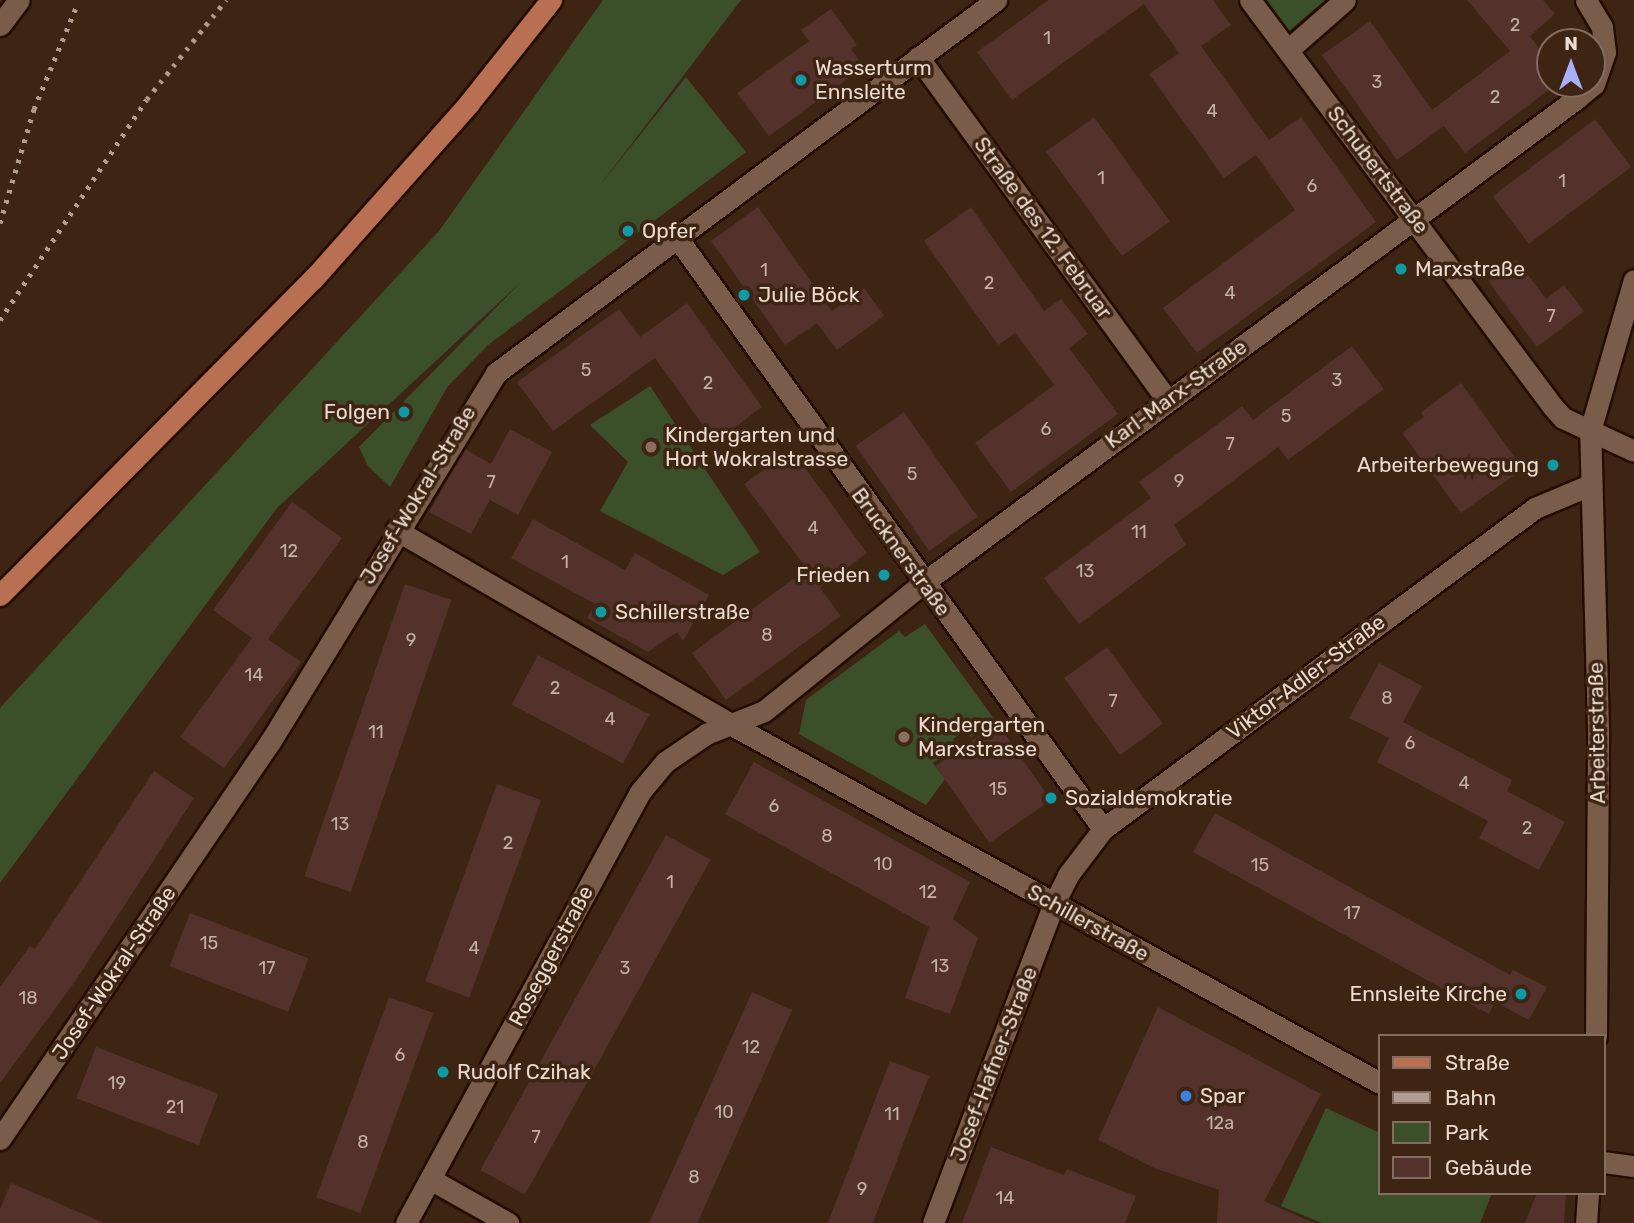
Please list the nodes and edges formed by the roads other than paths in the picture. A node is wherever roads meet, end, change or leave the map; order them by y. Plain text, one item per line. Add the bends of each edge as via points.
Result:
1 (19, 0) edge
2 (551, 0) edge
3 (996, 0) edge
4 (1250, 0) edge
5 (1345, 0) edge
6 (1586, 0) edge
7 (0, 25) edge
8 (1289, 49) junction
9 (918, 57) junction
10 (1416, 221) junction
11 (678, 239) junction
12 (1634, 280) edge
13 (1167, 400) junction
14 (1590, 431) junction
15 (1634, 451) edge
16 (1590, 485) junction
17 (396, 530) junction
18 (923, 583) junction
19 (0, 595) edge
20 (732, 725) junction
21 (1102, 829) junction
22 (1053, 905) junction
23 (1596, 1034) edge
24 (1378, 1082) edge
25 (0, 1139) edge
26 (1606, 1162) edge
27 (1634, 1166) edge
28 (430, 1180) junction
29 (1588, 1195) edge
30 (406, 1223) edge
31 (508, 1223) edge
32 (933, 1223) edge
33 (1586, 1223) edge

1 - 7 street
2 - 19 main road via 469,103 313,279
3 - 9 street, Josef-Wokral-Straße
4 - 8 street, Schubertstraße
5 - 8 street
6 - 10 street, Karl-Marx-Straße via 1602,27 1605,51 1601,70 1585,91
8 - 10 street, Schubertstraße
9 - 11 street, Josef-Wokral-Straße
9 - 13 street, Straße des 12. Februar
10 - 13 street, Karl-Marx-Straße
10 - 14 street, Schubertstraße via 1553,407
11 - 17 street, Josef-Wokral-Straße via 496,373
11 - 18 street, Brucknerstraße
12 - 14 street, Arbeiterstraße
13 - 18 street, Karl-Marx-Straße
14 - 15 street, Schubertstraße
14 - 16 street, Arbeiterstraße
16 - 21 street, Viktor-Adler-Straße via 1535,509
16 - 23 street, Arbeiterstraße via 1598,729
17 - 20 street, Schillerstraße
17 - 25 street, Josef-Wokral-Straße via 270,742
18 - 20 street, Karl-Marx-Straße via 764,712
18 - 21 street, Brucknerstraße
20 - 22 street, Schillerstraße
20 - 28 street, Roseggerstraße via 685,746 640,792
21 - 22 street, Viktor-Adler-Straße
22 - 24 street, Schillerstraße
22 - 32 street, Josef-Hafner-Straße
26 - 27 street
28 - 30 street, Roseggerstraße
28 - 31 street
29 - 33 street

